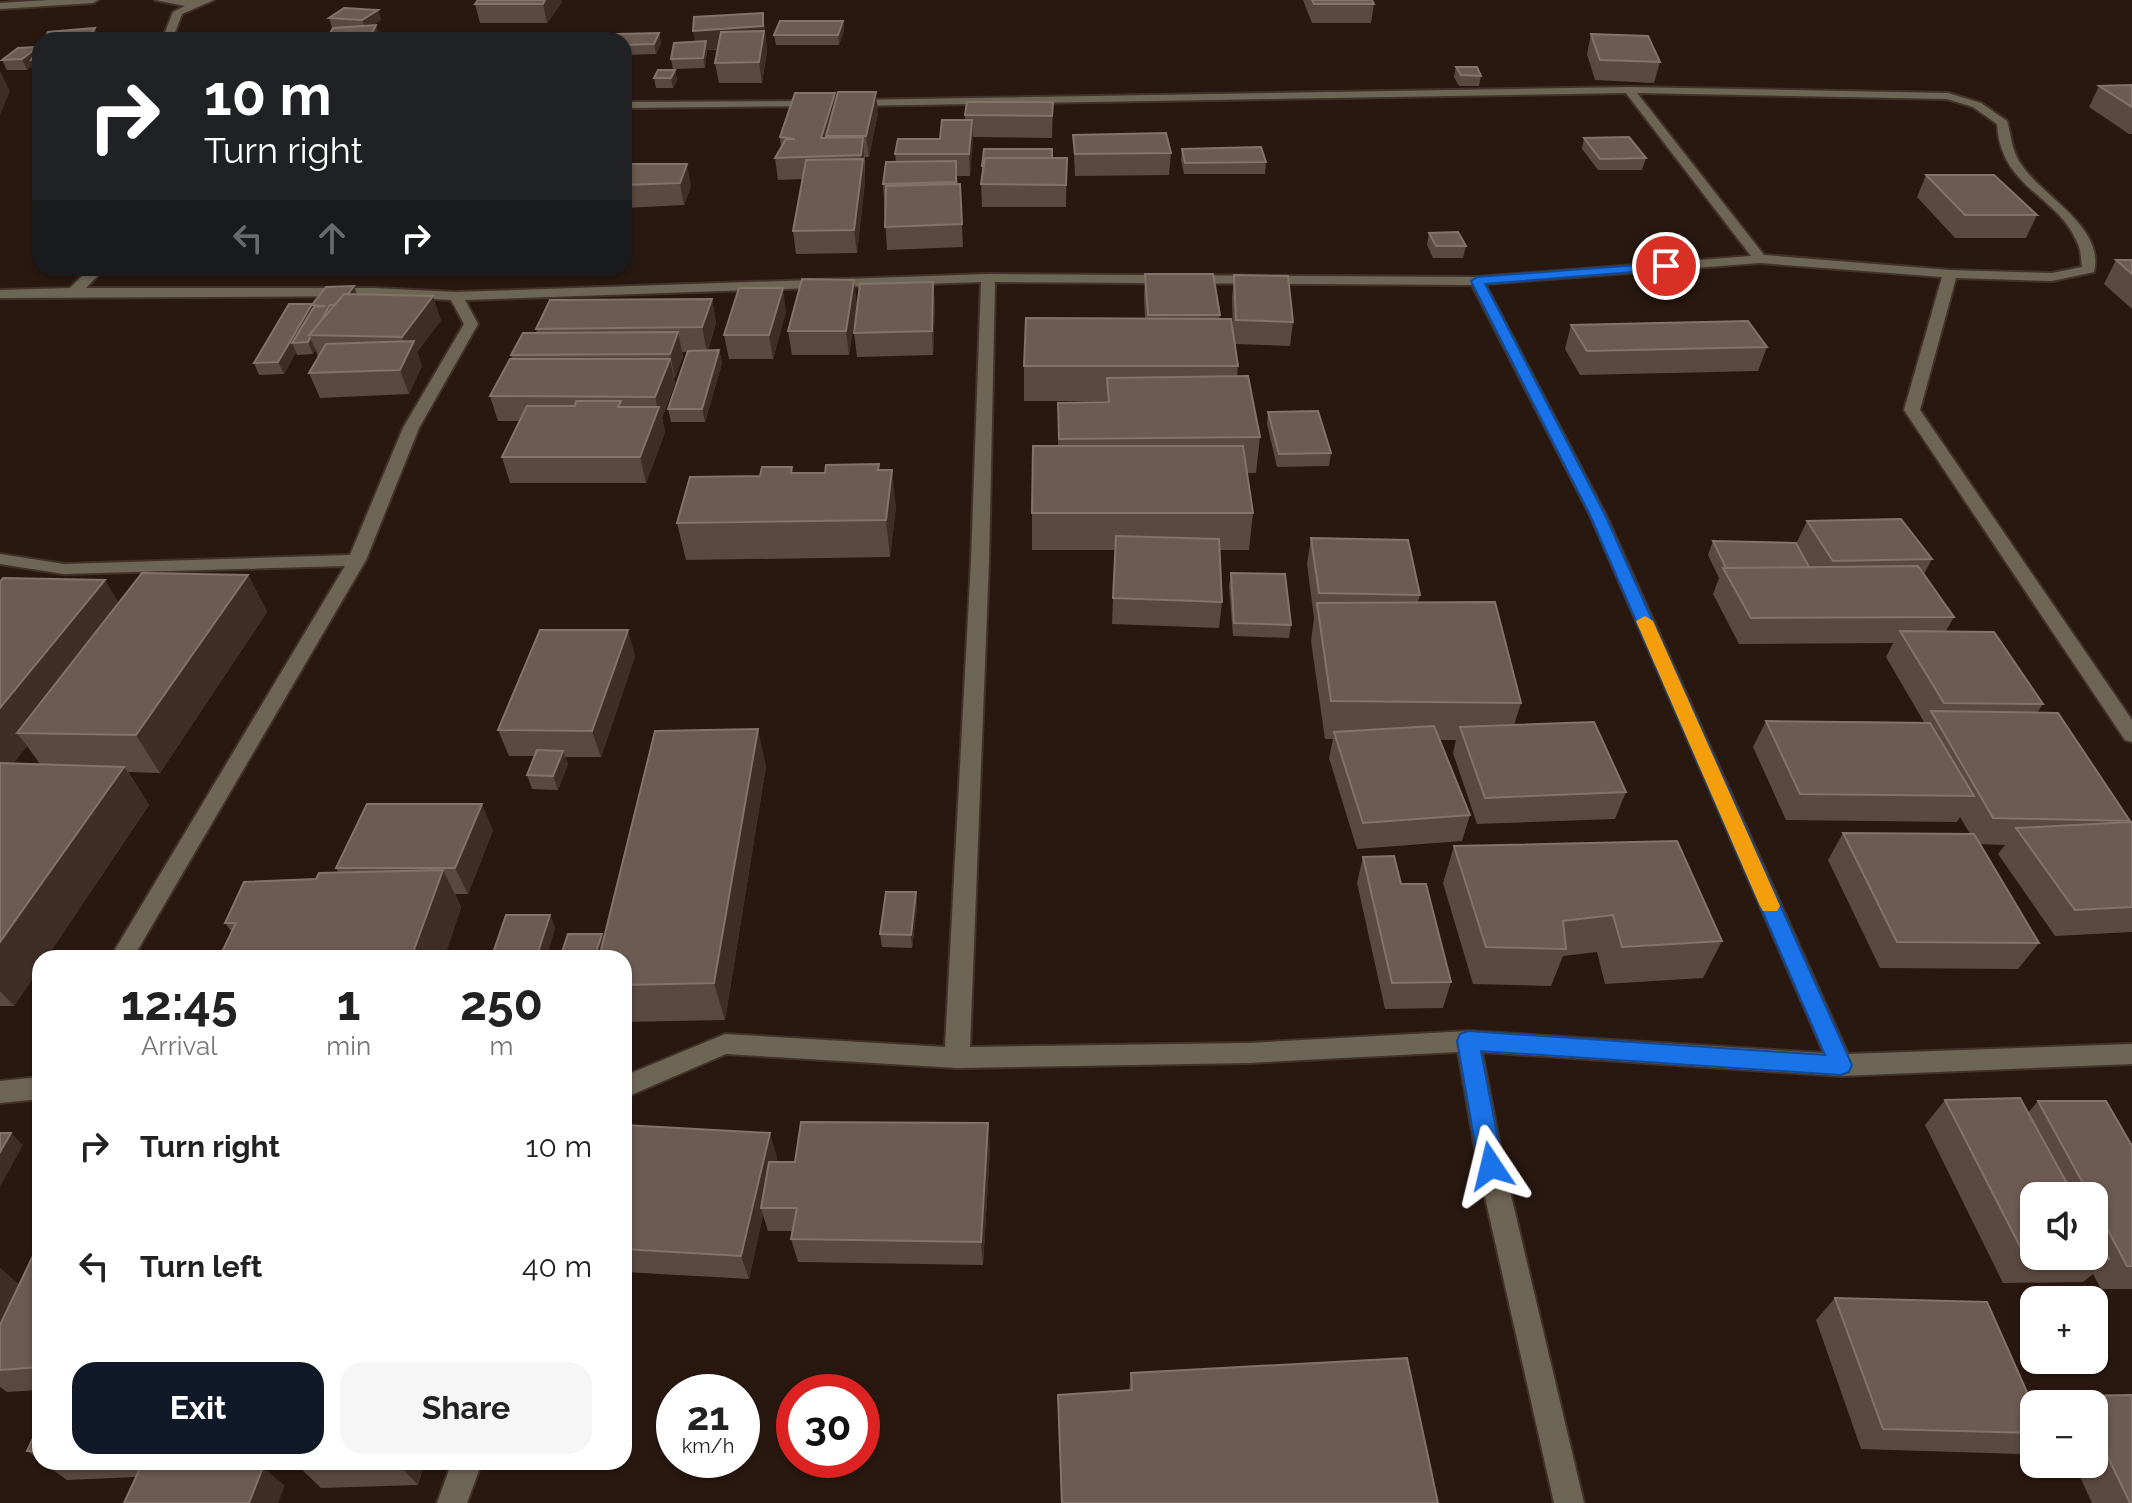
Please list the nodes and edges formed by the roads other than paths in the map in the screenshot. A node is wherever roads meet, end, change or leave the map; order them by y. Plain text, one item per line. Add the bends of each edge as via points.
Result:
1 (93, 0) edge
2 (160, 0) edge
3 (209, 0) edge
4 (195, 4) junction
5 (0, 6) edge
6 (170, 32) edge
7 (1629, 90) junction
8 (632, 105) edge
9 (1760, 259) junction
10 (1950, 274) junction
11 (90, 276) edge
12 (988, 278) junction
13 (1477, 281) junction
14 (74, 292) junction
15 (0, 294) edge
16 (456, 296) junction
17 (0, 559) edge
18 (357, 560) junction
19 (2132, 735) edge
20 (126, 950) edge
21 (1468, 1041) junction
22 (2132, 1054) edge
23 (957, 1058) junction
24 (1841, 1065) junction
25 (632, 1084) edge
26 (32, 1089) edge
27 (0, 1092) edge
28 (464, 1470) edge
29 (452, 1503) edge
30 (1569, 1503) edge

1 - 5 street
2 - 4 street
3 - 4 street
4 - 6 street via 178,12
7 - 8 street
7 - 9 street
7 - 10 street via 1914,94 1977,105 2003,123 2002,140 2013,166 2083,240 2089,269 2052,277
9 - 10 street
9 - 13 street
10 - 19 street via 1912,410
11 - 14 street
12 - 13 street
12 - 16 street
12 - 23 street
13 - 24 street via 1598,515
14 - 15 street
14 - 16 street
16 - 18 street via 471,324 411,428
17 - 18 street via 64,569
18 - 20 street
21 - 23 street via 1248,1053
21 - 24 street
21 - 30 street via 1491,1166
22 - 24 street
23 - 25 street via 725,1044
26 - 27 street
28 - 29 street

